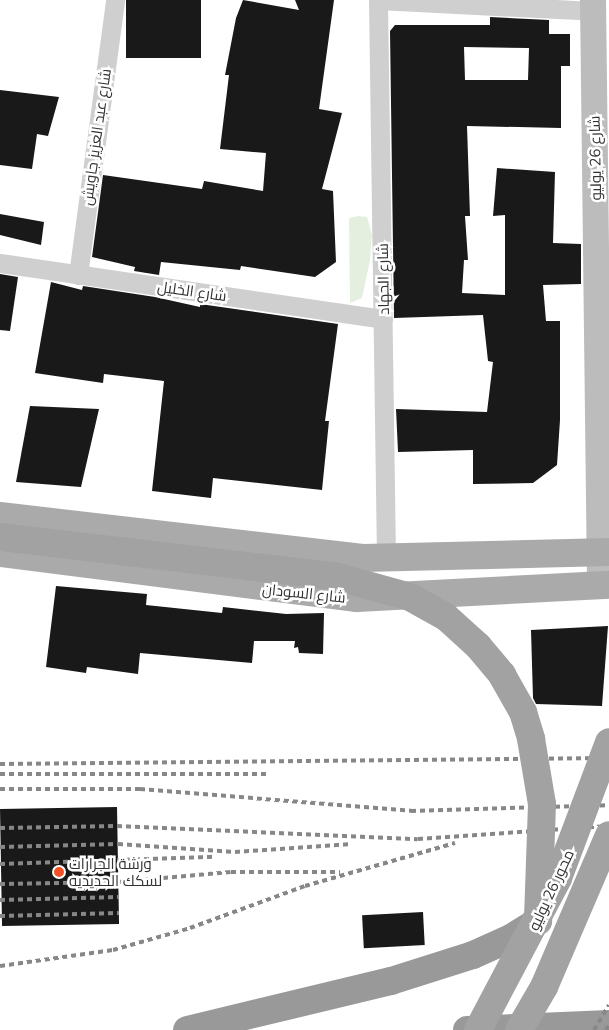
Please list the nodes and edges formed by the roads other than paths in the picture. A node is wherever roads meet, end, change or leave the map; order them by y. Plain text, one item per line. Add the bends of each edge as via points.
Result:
1 (115, 0) edge
2 (378, 0) edge
3 (593, 6) edge
4 (0, 263) edge
5 (78, 275) junction
6 (383, 319) junction
7 (0, 516) edge
8 (0, 537) edge
9 (605, 552) edge
10 (0, 553) edge
11 (386, 559) junction
12 (605, 585) edge
13 (609, 742) edge
14 (609, 835) edge
15 (538, 921) junction
16 (609, 1024) edge
17 (187, 1030) edge
18 (467, 1030) edge
19 (478, 1030) edge
20 (519, 1030) edge

1 - 5 street, شارع عبد العزيز جاويش
2 - 3 street
2 - 6 street, شارع الجهاد
3 - 9 main road, شارع 26 يوليو
4 - 5 street, شارع الخليل
5 - 6 street, شارع الخليل
6 - 11 street, شارع الجهاد
7 - 11 main road
8 - 15 highway, bridge via 338,577 410,597 446,617 478,646 502,675 532,739 542,804
9 - 11 main road
9 - 12 main road, شارع 26 يوليو
10 - 12 main road, شارع السودان via 357,598
13 - 15 highway, محور 26 يوليو, bridge via 574,839
14 - 20 highway, محور 26 يوليو, bridge via 544,986
15 - 17 highway via 511,938 473,955 391,981
15 - 19 highway, محور 26 يوليو, bridge
16 - 18 highway

